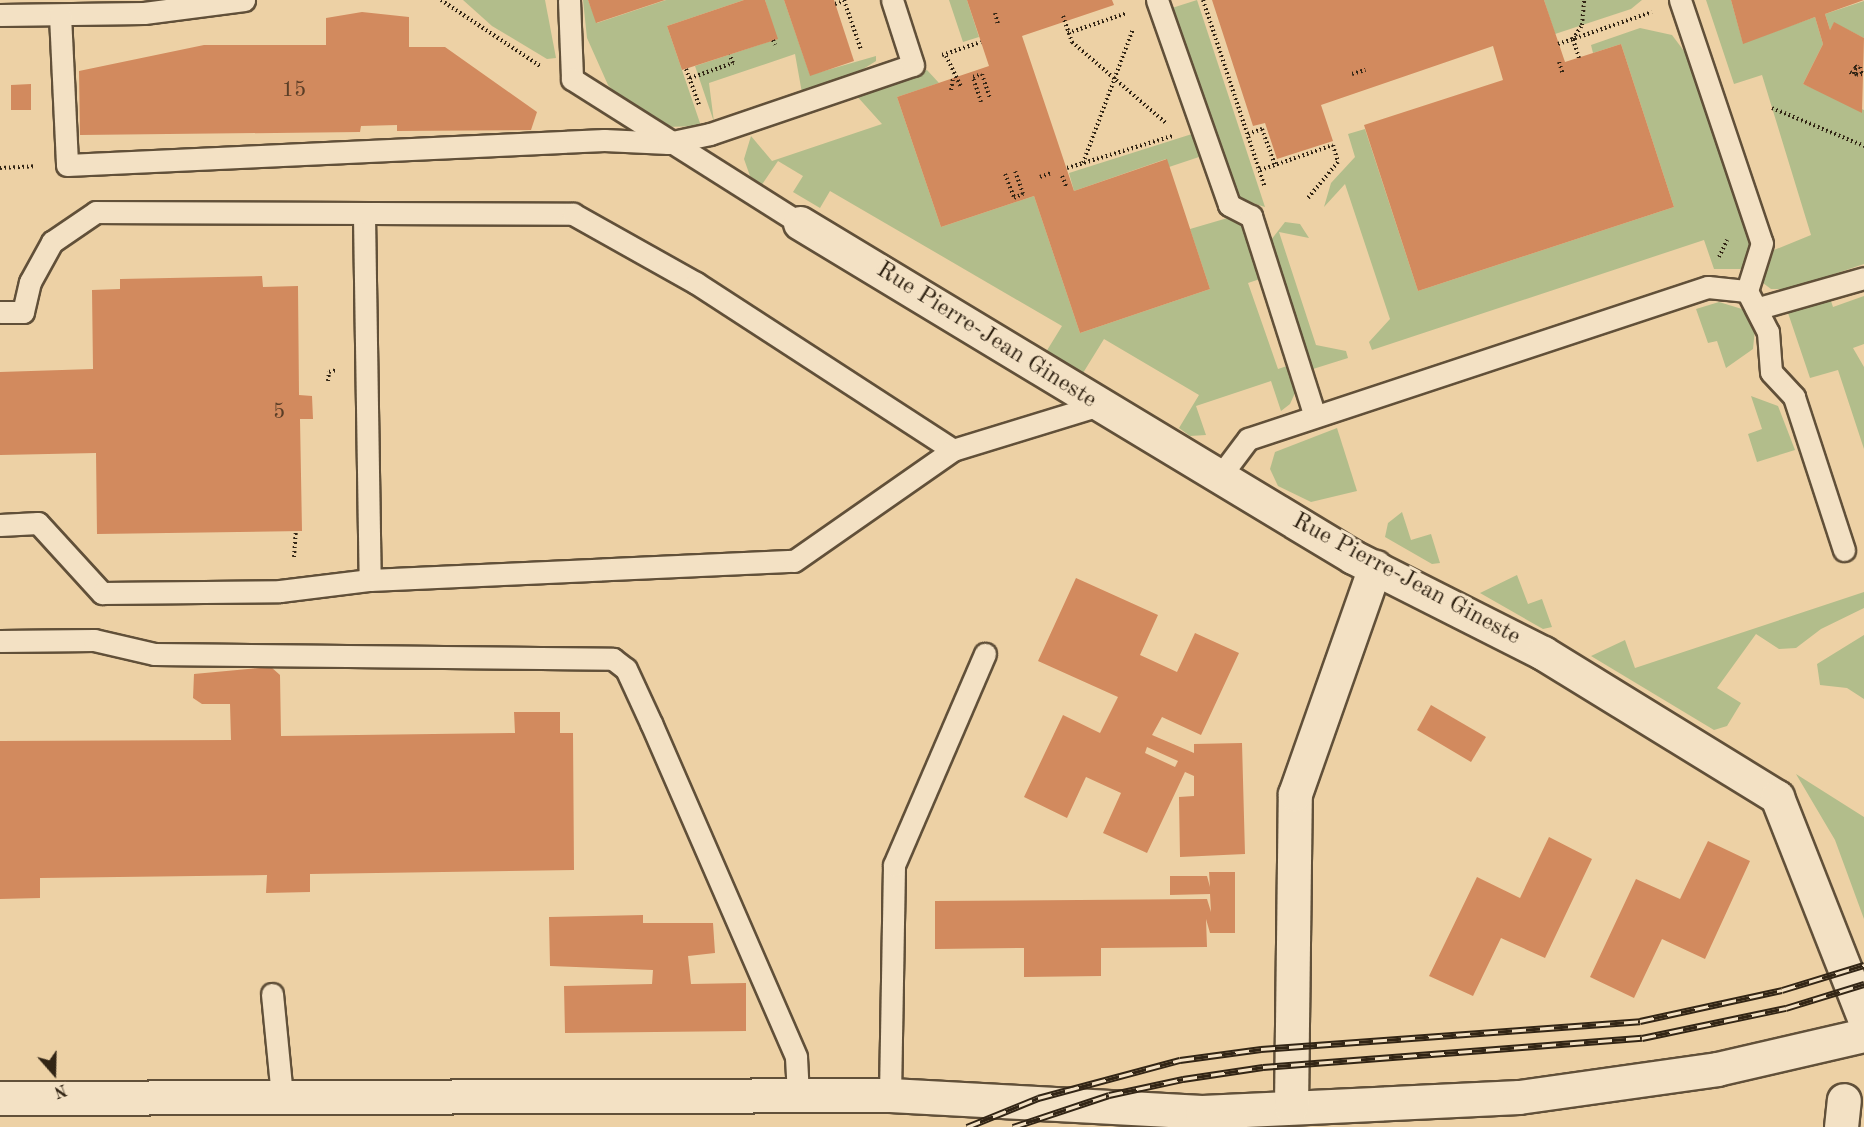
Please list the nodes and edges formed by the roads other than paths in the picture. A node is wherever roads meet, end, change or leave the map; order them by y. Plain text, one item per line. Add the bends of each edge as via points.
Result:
1 (244, 0) edge
2 (569, 0) edge
3 (892, 0) edge
4 (1157, 0) edge
5 (1681, 1) edge
6 (144, 7) edge
7 (0, 15) edge
8 (60, 15) junction
9 (668, 143) junction
10 (364, 216) junction
11 (800, 223) joint
12 (1864, 278) edge
13 (1753, 299) junction
14 (0, 312) edge
15 (1098, 405) junction
16 (1315, 416) junction
17 (953, 450) junction
18 (1221, 475) junction
19 (0, 525) edge
20 (1844, 550) dead end
21 (1375, 567) junction
22 (370, 580) junction
23 (0, 641) edge
24 (985, 654) dead end
25 (272, 994) dead end
26 (1864, 1018) edge
27 (1864, 1035) edge
28 (798, 1094) junction
29 (890, 1095) junction
30 (282, 1096) junction
31 (0, 1098) edge
32 (1302, 1113) edge
33 (1254, 1118) edge

1 - 6 lane
2 - 9 lane via 572,79
3 - 9 lane via 913,65 710,134
4 - 16 lane via 1229,205 1251,216
5 - 13 lane via 1762,243
6 - 8 lane
7 - 8 lane
8 - 9 lane via 67,165 604,140
9 - 11 lane
10 - 14 lane via 96,212 52,242 30,282 23,312
10 - 17 lane via 573,214 696,282
10 - 22 lane
11 - 15 street, Rue Pierre-Jean Gineste
12 - 13 lane
13 - 16 lane via 1708,287
13 - 20 lane via 1771,372 1794,397
15 - 17 lane
15 - 18 street, Rue Pierre-Jean Gineste
16 - 18 lane via 1248,439
17 - 22 lane via 794,561
18 - 21 street, Rue Pierre-Jean Gineste
19 - 22 lane via 38,524 102,593 280,591
21 - 26 street, Rue Pierre-Jean Gineste via 1544,653 1777,797
21 - 32 street via 1295,794
23 - 28 lane via 94,640 154,654 613,659 626,669 651,723 795,1057
24 - 29 lane via 894,865
25 - 30 lane
27 - 32 street via 1717,1069 1519,1097
28 - 29 street
28 - 30 street
29 - 33 street
30 - 31 street
32 - 33 street

